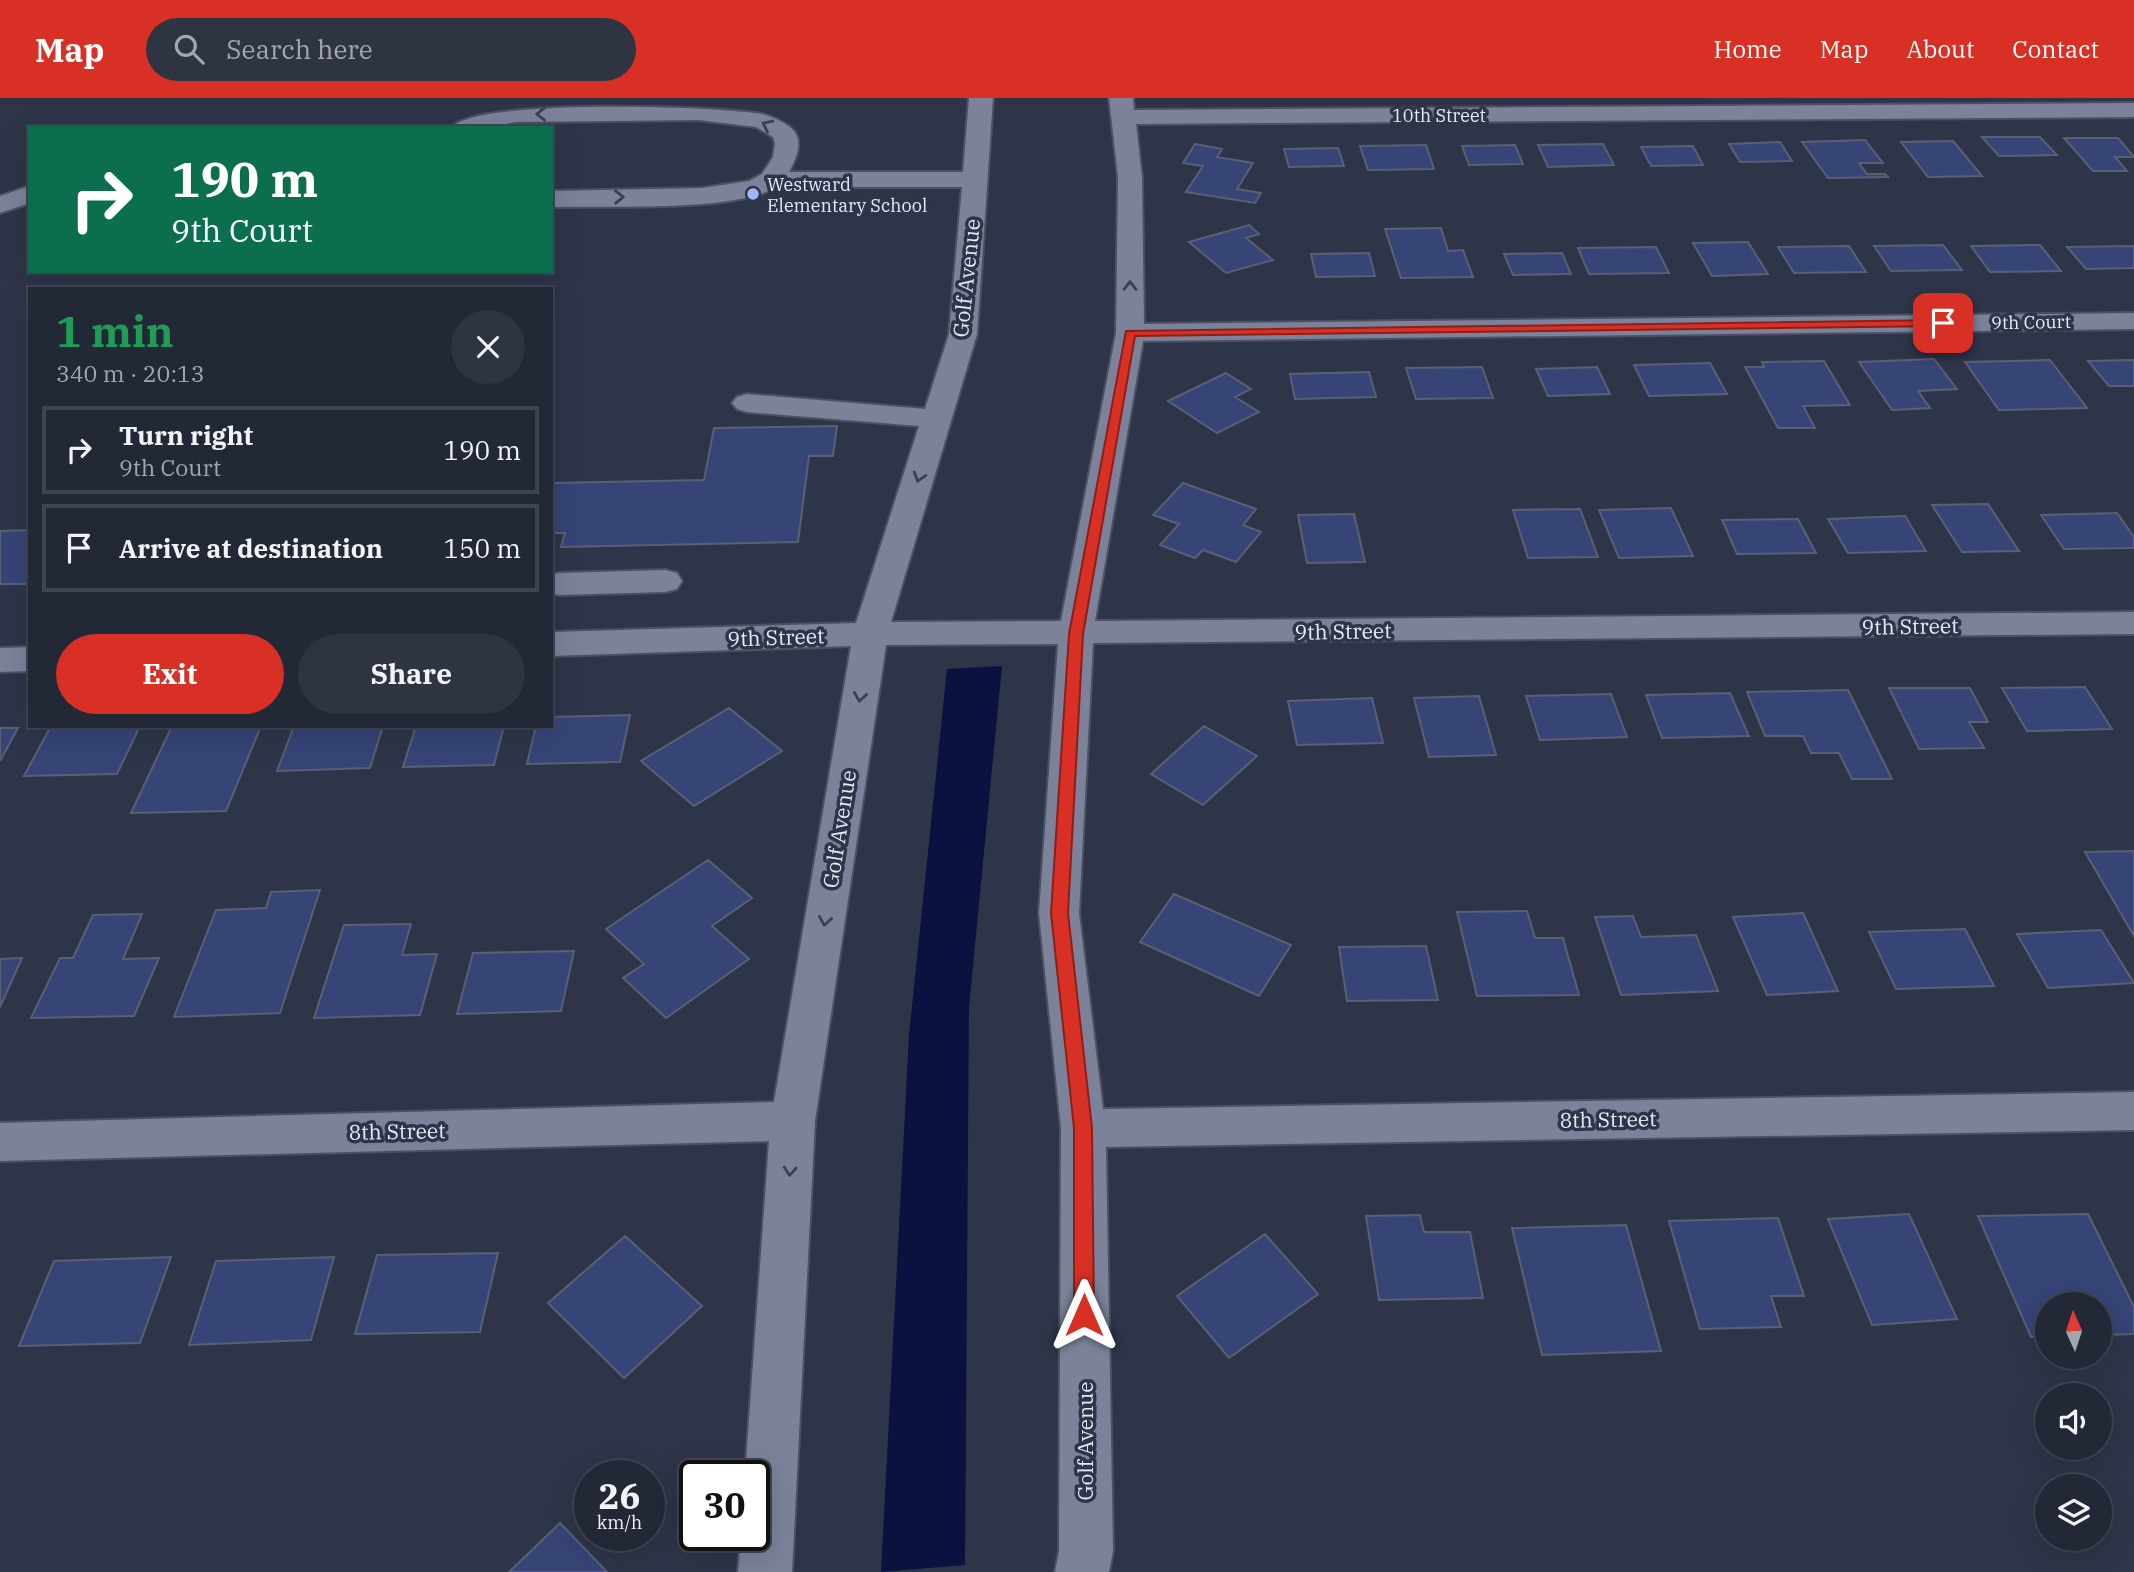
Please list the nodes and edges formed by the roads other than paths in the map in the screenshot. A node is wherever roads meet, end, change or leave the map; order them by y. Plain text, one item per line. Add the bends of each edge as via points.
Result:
1 (981, 98) edge
2 (1122, 108) edge
3 (2134, 110) edge
4 (468, 126) edge
5 (772, 179) junction
6 (975, 180) junction
7 (28, 195) edge
8 (553, 199) edge
9 (0, 205) edge
10 (2134, 321) edge
11 (1130, 333) junction
12 (747, 403) dead end
13 (937, 419) junction
14 (665, 581) dead end
15 (554, 593) edge
16 (2134, 623) edge
17 (870, 634) junction
18 (1076, 634) junction
19 (553, 644) edge
20 (28, 659) edge
21 (0, 660) edge
22 (2134, 1111) edge
23 (793, 1121) junction
24 (1083, 1128) junction
25 (0, 1142) edge
26 (765, 1572) edge
27 (1082, 1572) edge

1 - 6 street, Golf Avenue
2 - 3 street, 10th Street
11 -> 2 street, Golf Avenue via 1130,177
5 -> 4 street via 785,157 783,133 762,121 735,115 516,115
5 - 6 street
8 -> 5 street via 702,196 756,188
6 - 13 street, Golf Avenue via 963,334
7 - 9 street
10 - 11 street, 9th Court
11 - 18 street, Golf Avenue
12 - 13 street
13 -> 17 street, Golf Avenue
14 - 15 street
16 - 18 street, 9th Street
17 - 18 street, 9th Street
17 - 19 street, 9th Street
17 -> 23 street, Golf Avenue
18 - 24 street, Golf Avenue via 1059,913
20 - 21 street
22 - 24 street, 8th Street
23 - 25 street, 8th Street
23 -> 26 street, Golf Avenue
24 - 27 street, Golf Avenue via 1086,1551

